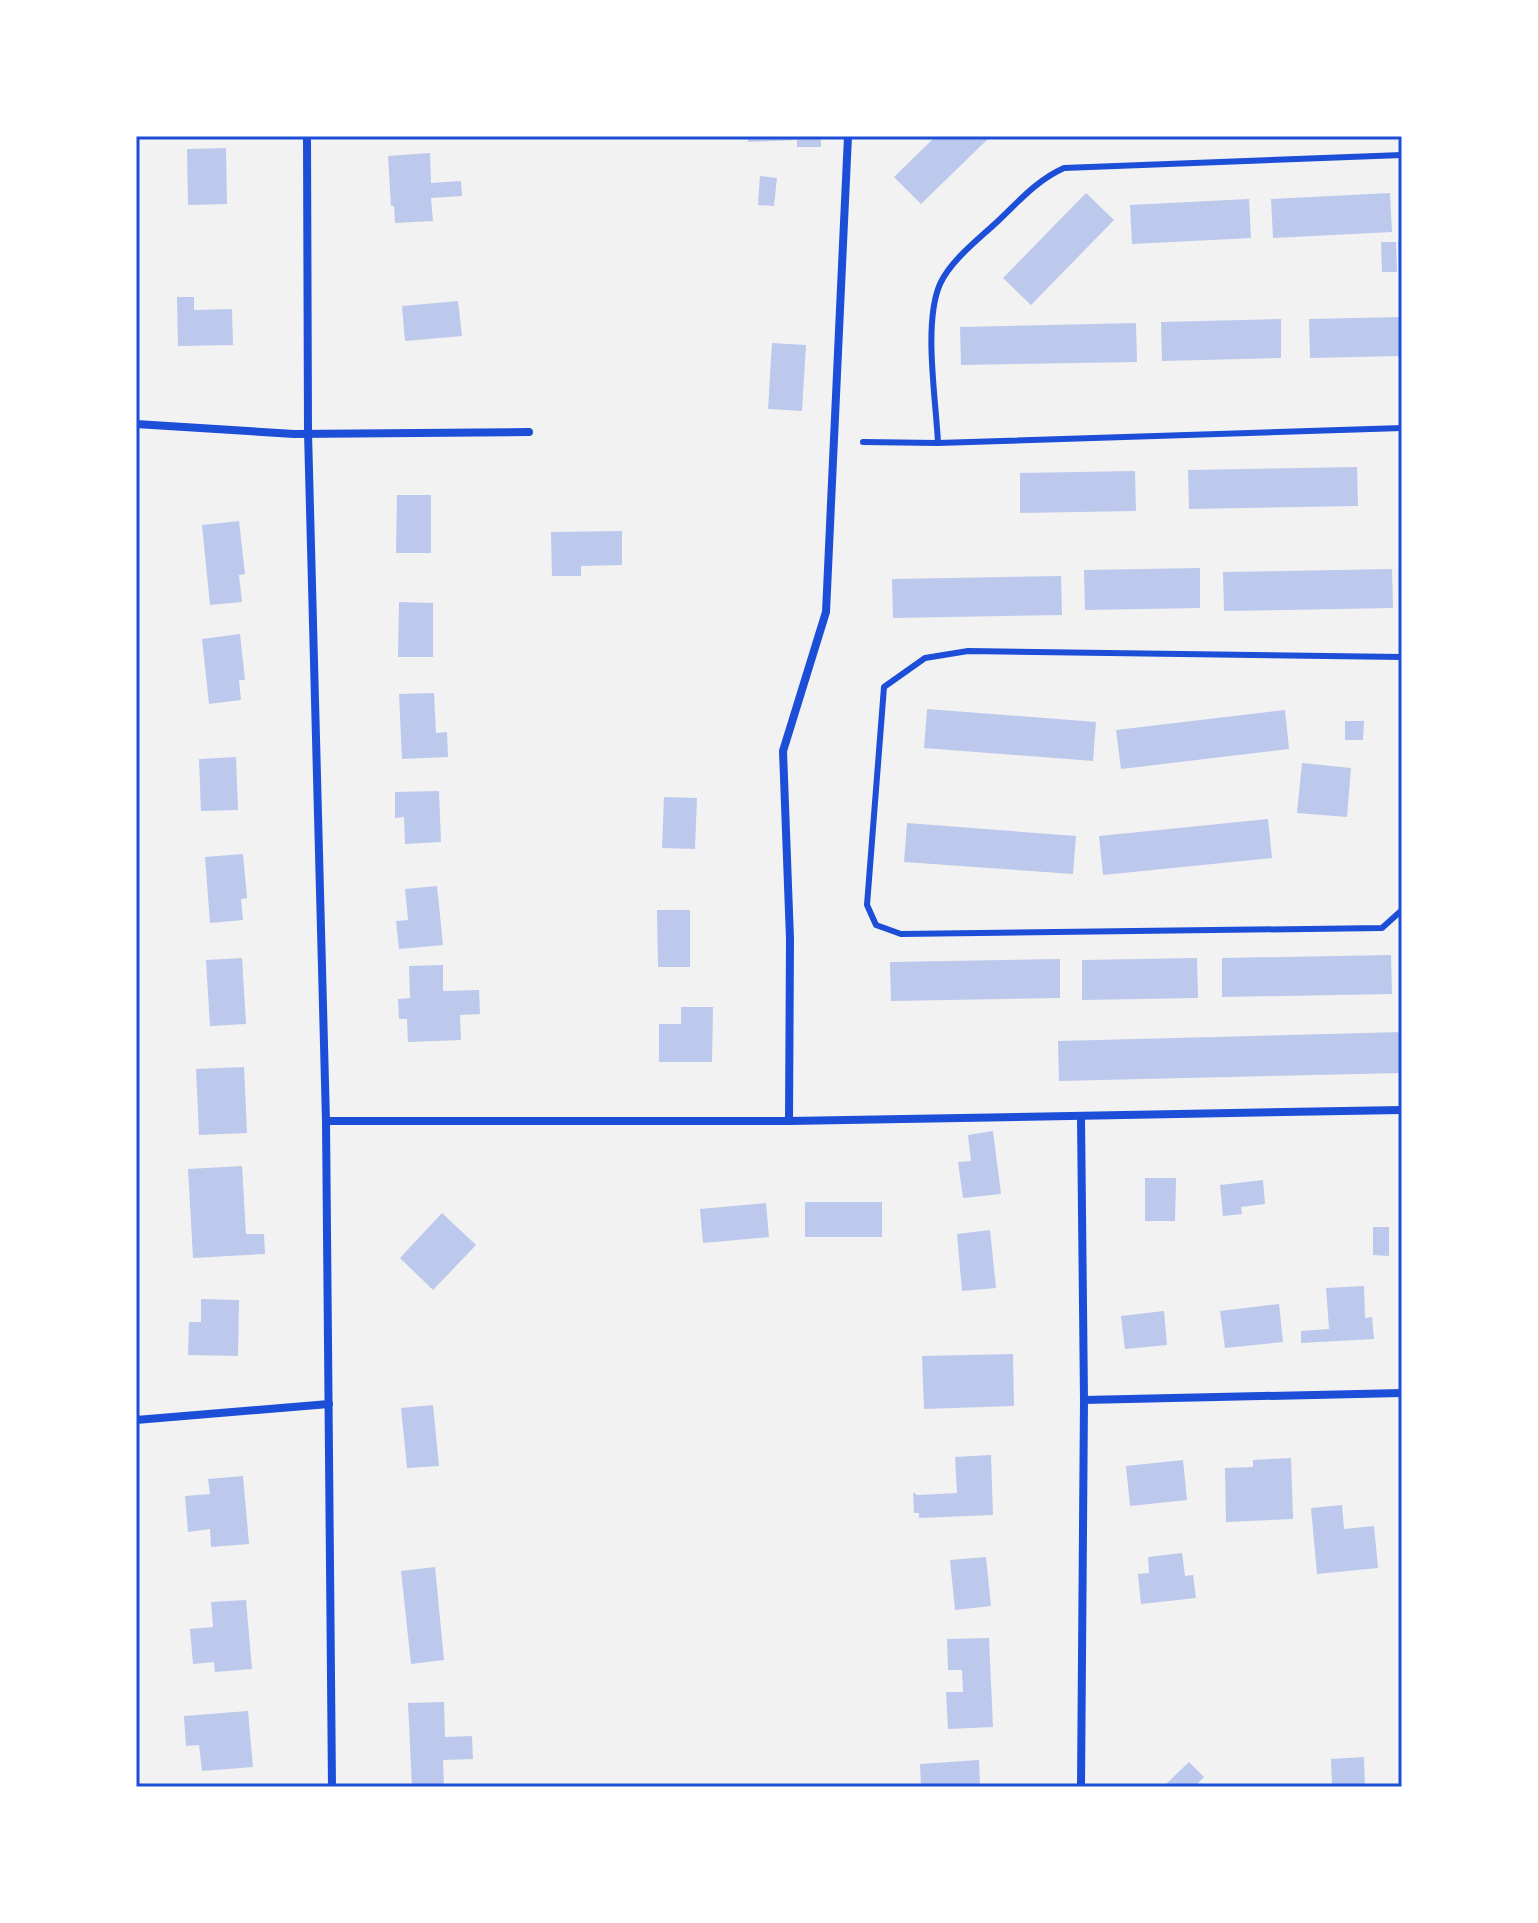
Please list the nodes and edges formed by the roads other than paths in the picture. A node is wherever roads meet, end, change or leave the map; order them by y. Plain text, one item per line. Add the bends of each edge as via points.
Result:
1 (307, 136) edge
2 (848, 136) edge
3 (1402, 155) edge
4 (136, 424) edge
5 (1402, 428) edge
6 (308, 432) junction
7 (529, 432) dead end
8 (863, 442) dead end
9 (938, 443) junction
10 (1402, 657) edge
11 (1402, 910) edge
12 (1402, 1110) edge
13 (1081, 1117) junction
14 (326, 1121) junction
15 (789, 1121) junction
16 (1402, 1393) edge
17 (1084, 1400) junction
18 (329, 1404) junction
19 (136, 1420) edge
20 (332, 1787) edge
21 (1081, 1787) edge

1 - 6 street
2 - 15 street via 826,612 783,751
3 - 9 lane via 1064,168 1043,177 941,282 933,307 932,351
4 - 6 street
5 - 9 lane
6 - 7 street
6 - 14 street
8 - 9 lane
10 - 11 lane via 968,651 925,658 884,687 867,905 876,925 901,934 1382,928
12 - 13 street
13 - 15 street
13 - 17 street
14 - 15 street
14 - 18 street
16 - 17 street
17 - 21 street
18 - 19 street
18 - 20 street

